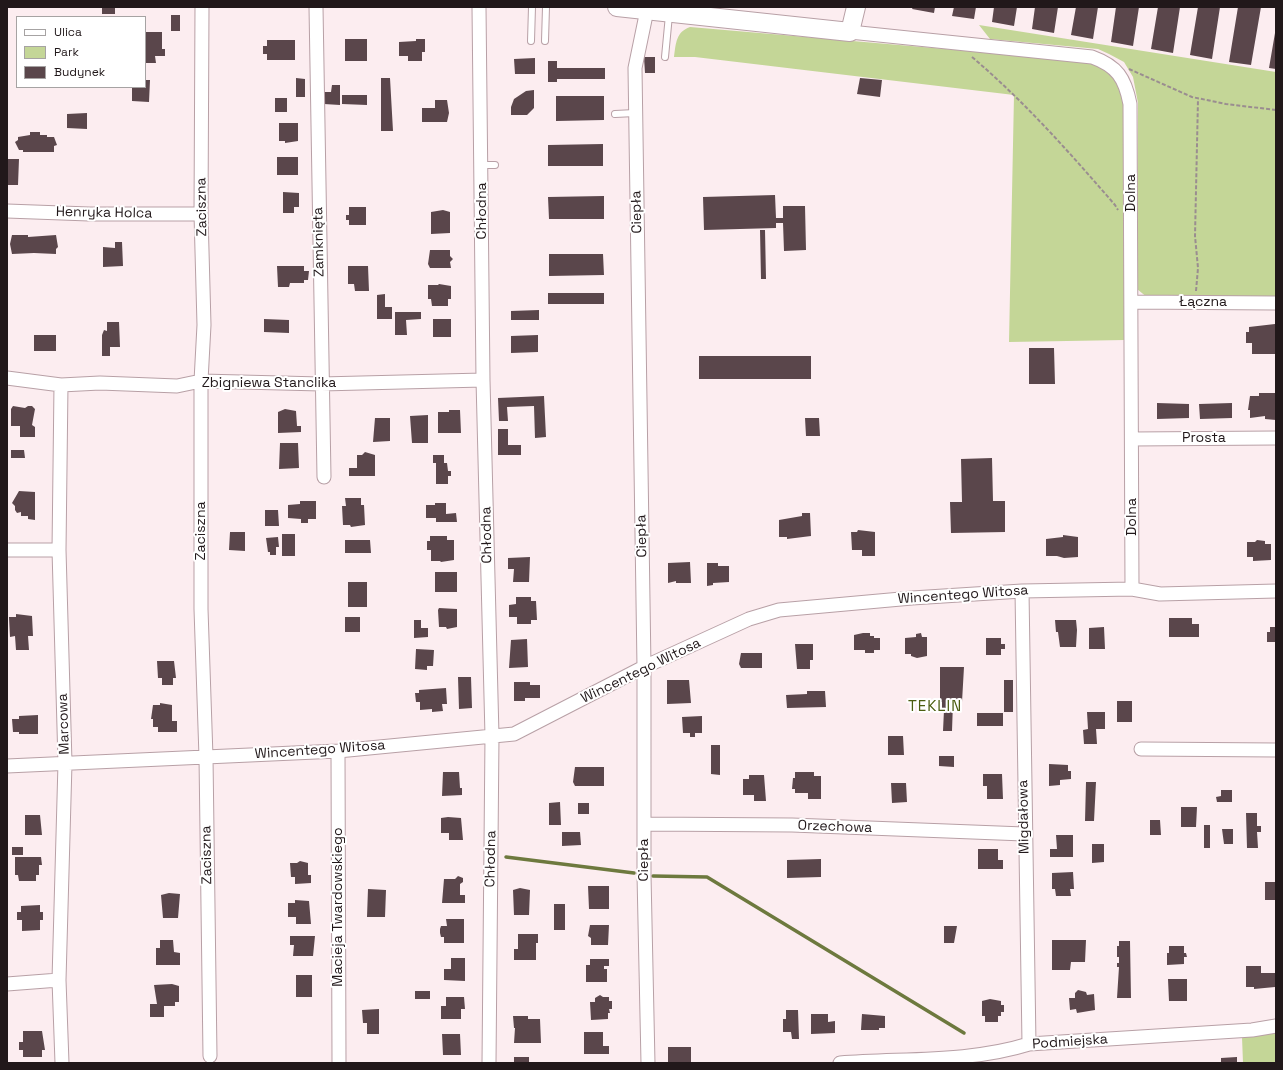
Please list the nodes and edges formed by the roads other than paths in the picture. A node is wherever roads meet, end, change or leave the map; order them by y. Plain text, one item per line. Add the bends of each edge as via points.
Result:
1 (202, 7) edge
2 (316, 7) edge
3 (479, 7) edge
4 (532, 7) edge
5 (546, 7) edge
6 (617, 7) edge
7 (856, 7) edge
8 (647, 10) junction
9 (669, 12) junction
10 (850, 32) junction
11 (531, 41) dead end
12 (545, 41) dead end
13 (665, 57) dead end
14 (615, 114) dead end
15 (635, 114) junction
16 (7, 211) edge
17 (201, 214) junction
18 (1131, 302) junction
19 (1275, 303) dead end
20 (7, 378) edge
21 (484, 380) junction
22 (201, 381) junction
23 (321, 384) junction
24 (61, 385) junction
25 (1276, 438) edge
26 (1132, 439) junction
27 (324, 477) dead end
28 (7, 550) edge
29 (59, 550) junction
30 (1132, 589) junction
31 (1022, 591) junction
32 (1276, 592) edge
33 (644, 668) junction
34 (492, 736) junction
35 (1141, 749) dead end
36 (1276, 750) edge
37 (338, 751) junction
38 (206, 757) junction
39 (65, 763) junction
40 (7, 766) edge
41 (645, 824) junction
42 (1024, 834) junction
43 (59, 980) junction
44 (7, 984) edge
45 (1276, 1026) edge
46 (1029, 1044) junction
47 (210, 1056) dead end
48 (1004, 1057) edge
49 (62, 1063) edge
50 (339, 1063) edge
51 (489, 1063) edge
52 (648, 1063) edge
53 (840, 1063) edge

1 - 17 street, Zaciszna
2 - 23 street, Zamknięta
3 - 21 street, Chłodna via 488,165
4 - 11 lane
5 - 12 lane
6 - 8 street
7 - 10 street
8 - 9 street
8 - 15 street, Ciepła via 635,68
9 - 10 street
9 - 13 lane
10 - 18 street, Dolna via 1080,55 1104,61 1112,67 1125,83 1130,104
14 - 15 lane
15 - 33 street, Ciepła
16 - 17 street, Henryka Holca
17 - 22 street, Zaciszna via 204,325
18 - 19 street, Łączna
18 - 26 street, Dolna
20 - 24 street, Zbigniewa Stanclika
21 - 23 street, Zbigniewa Stanclika
21 - 34 street, Chłodna
22 - 23 street, Zbigniewa Stanclika
22 - 24 street, Zbigniewa Stanclika via 177,386 100,383
22 - 38 street, Zaciszna via 200,609
23 - 27 street, Zamknięta
24 - 29 street, Marcowa
25 - 26 street, Prosta
26 - 30 street, Dolna
28 - 29 street
29 - 39 street, Marcowa
30 - 31 street, Wincentego Witosa
30 - 32 street, Wincentego Witosa via 1160,594
31 - 33 street, Wincentego Witosa via 779,610 749,618
31 - 42 street, Migdałowa
33 - 34 street, Wincentego Witosa via 514,734
33 - 41 street, Ciepła
34 - 37 street, Wincentego Witosa
34 - 51 street, Chłodna
35 - 36 street
37 - 38 street, Wincentego Witosa
37 - 50 street, Macieja Twardowskiego
38 - 39 street, Wincentego Witosa
38 - 47 street, Zaciszna
39 - 40 street, Wincentego Witosa
39 - 43 street, Marcowa
41 - 42 street, Orzechowa via 792,825
41 - 52 street, Ciepła
42 - 46 street, Migdałowa
43 - 44 street
43 - 49 street, Marcowa
45 - 46 street, Podmiejska via 1252,1030
46 - 48 street, Podmiejska
48 - 53 street, Podmiejska via 968,1056

